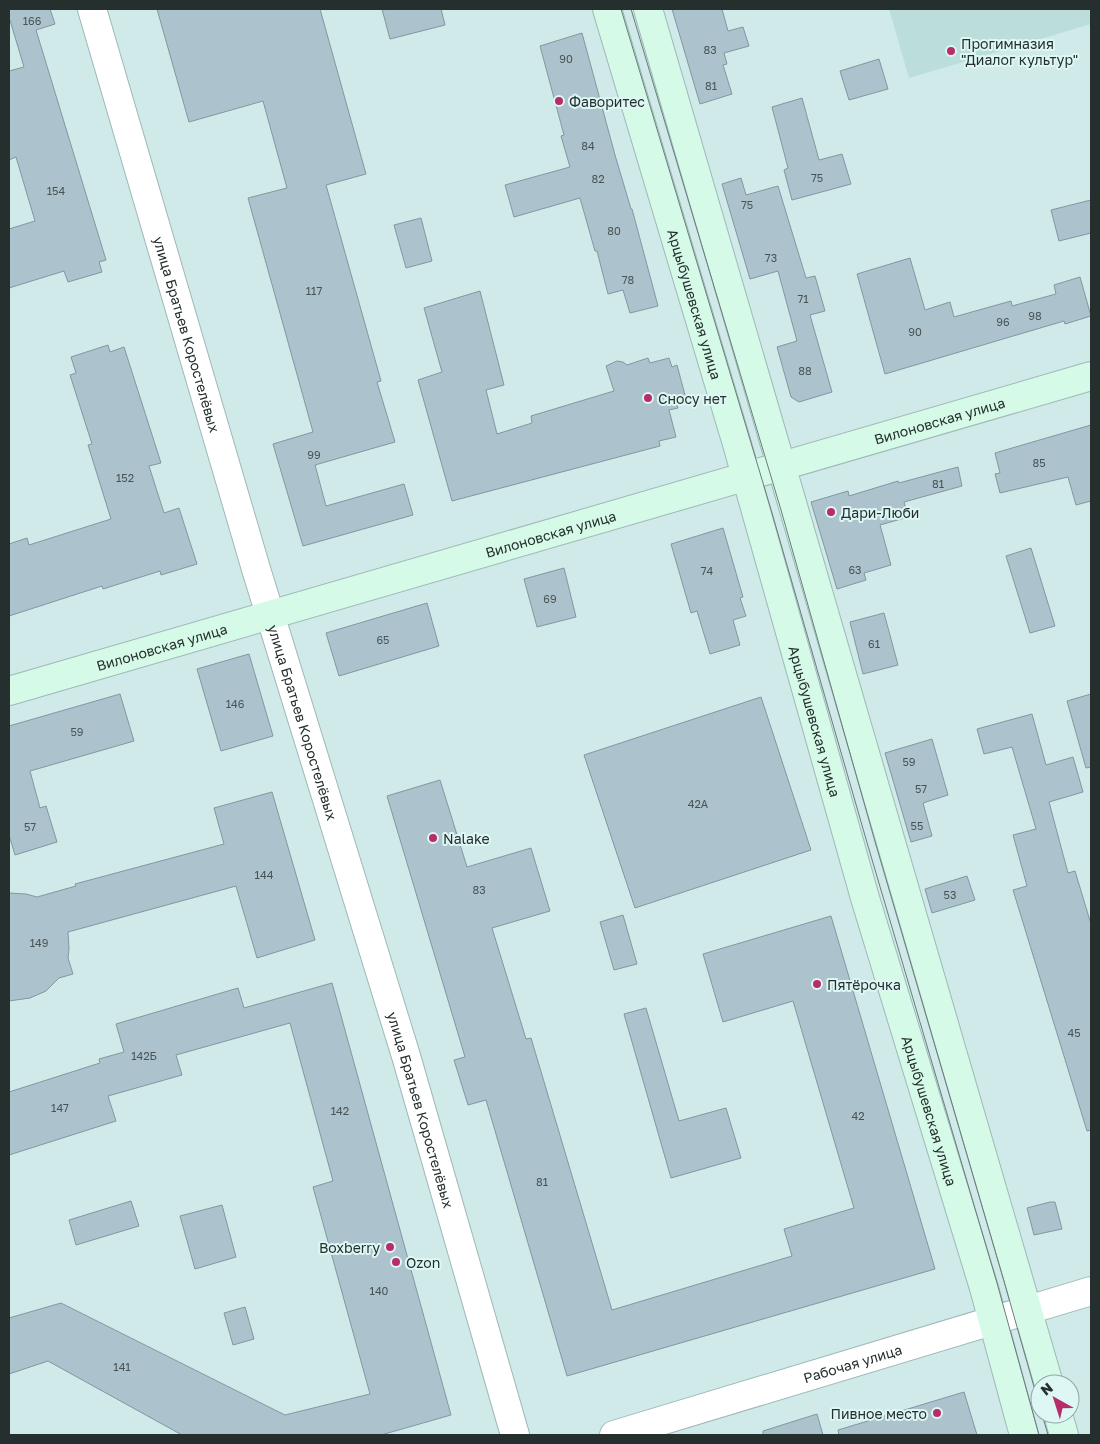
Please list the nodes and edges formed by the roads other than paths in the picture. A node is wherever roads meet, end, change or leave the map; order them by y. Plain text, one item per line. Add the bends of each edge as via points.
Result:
1 (92, 9) edge
2 (607, 9) edge
3 (648, 9) edge
4 (1091, 376) edge
5 (781, 466) junction
6 (745, 476) junction
7 (270, 615) junction
8 (9, 691) edge
9 (1091, 1291) edge
10 (1027, 1310) junction
11 (992, 1321) junction
12 (1046, 1374) edge
13 (515, 1435) edge
14 (614, 1435) edge
15 (1024, 1435) edge

1 - 7 street, улица Братьев Коростелёвых
2 - 6 main road, Арцыбушевская улица
3 - 5 main road
4 - 5 main road, Вилоновская улица
5 - 6 main road, Вилоновская улица
5 - 10 main road
6 - 7 main road, Вилоновская улица
6 - 11 main road, Арцыбушевская улица via 865,898
7 - 8 main road, Вилоновская улица
7 - 13 street, улица Братьев Коростелёвых via 406,1056
9 - 10 street, Рабочая улица
10 - 11 street, Рабочая улица
10 - 12 main road
11 - 14 street, Рабочая улица
11 - 15 main road, Арцыбушевская улица

